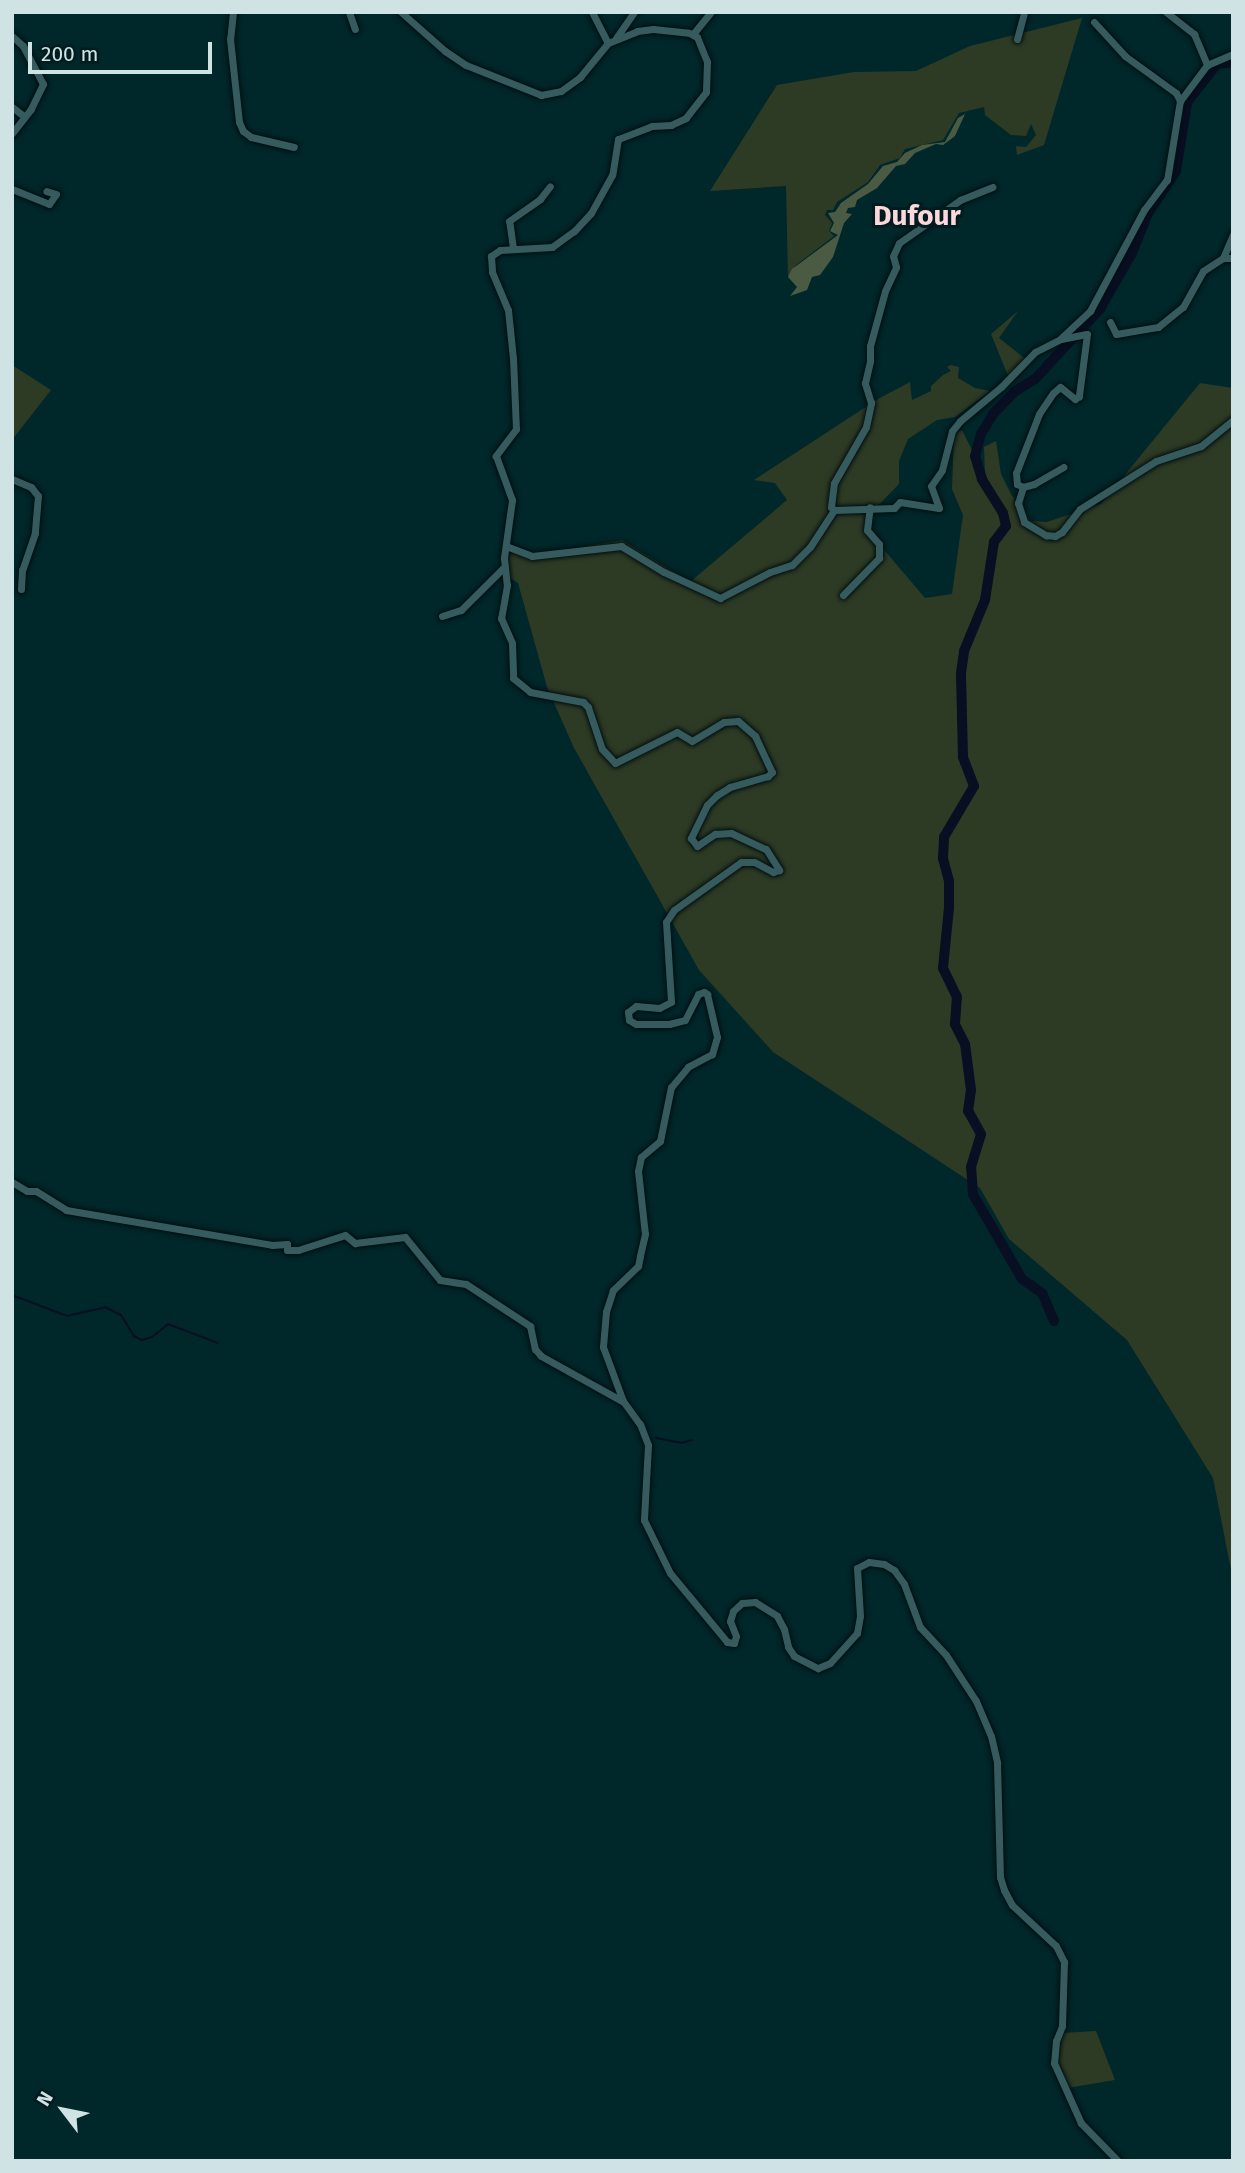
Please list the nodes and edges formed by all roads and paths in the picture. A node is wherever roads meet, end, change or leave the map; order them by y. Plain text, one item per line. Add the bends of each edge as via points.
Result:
1 (233, 12) edge
2 (349, 12) edge
3 (401, 12) edge
4 (593, 12) edge
5 (634, 12) edge
6 (711, 12) edge
7 (1024, 12) edge
8 (1166, 12) edge
9 (1094, 22) dead end
10 (355, 29) dead end
11 (693, 34) junction
12 (12, 36) edge
13 (615, 38) junction
14 (1017, 39) dead end
15 (608, 43) junction
16 (1233, 54) edge
17 (1207, 65) junction
18 (1180, 102) junction
19 (12, 107) edge
20 (25, 117) junction
21 (12, 133) edge
22 (294, 147) dead end
23 (550, 186) dead end
24 (992, 187) dead end
25 (12, 189) edge
26 (46, 191) dead end
27 (1233, 235) edge
28 (513, 248) junction
29 (1223, 258) junction
30 (1233, 258) edge
31 (1110, 322) dead end
32 (1061, 339) junction
33 (1233, 420) edge
34 (1063, 467) dead end
35 (12, 479) edge
36 (1023, 487) junction
37 (870, 507) junction
38 (834, 510) junction
39 (506, 546) junction
40 (505, 566) junction
41 (21, 589) dead end
42 (843, 595) dead end
43 (442, 616) dead end
44 (12, 1182) edge
45 (623, 1401) junction
46 (1118, 2161) edge

1 - 22 street via 230,39 239,122 251,137
2 - 10 street
3 - 15 street via 466,65 541,95 561,91 580,77
4 - 15 street
5 - 13 street
6 - 11 street
7 - 14 street
8 - 17 street via 1194,33
9 - 18 street via 1125,56 1176,93
11 - 13 street via 653,29
11 - 28 street via 707,62 706,92 698,104 686,118 671,125 652,126 618,139 612,175 591,213 574,231 552,247
12 - 20 street via 23,46 43,84
13 - 15 street
16 - 17 street
17 - 18 street
18 - 32 street via 1167,180 1144,210 1090,311
19 - 20 street
20 - 21 street
23 - 28 street via 509,221
24 - 38 street via 960,200 899,243 870,346 864,383 871,403 866,427 834,483
25 - 26 street via 49,204 56,194
27 - 29 street
28 - 39 street via 491,256 509,319 513,370 516,429 496,456 512,500
29 - 30 street
29 - 31 street via 1203,271 1183,307 1158,327 1116,334
32 - 36 street via 1087,334 1079,396 1075,399 1060,387 1039,414 1016,473 1017,484
32 - 37 street via 1035,352 952,431 942,470 931,486 939,508 900,502 894,508
33 - 36 street via 1201,446 1156,461 1080,509 1055,536 1046,536 1024,522 1018,503
34 - 36 street
35 - 41 street via 21,480 38,496 35,533 22,570
37 - 38 street
37 - 42 street via 867,530 879,544 879,558
38 - 39 street via 816,540 792,565 720,598 664,572 621,545 532,556
39 - 40 street
40 - 43 street via 461,610
40 - 45 street via 501,618 512,643 513,678 530,692 583,702 589,707 602,749 615,762 677,732 692,741 724,722 738,720 755,736 772,772 717,795 691,838 697,846 715,834 732,833 766,849 779,870 741,862 674,909 666,922 671,1002 659,1008 636,1006 628,1012 629,1020 636,1024 685,1020 698,994 704,992 717,1037 712,1054 688,1068 671,1087 660,1141 640,1157 645,1219 640,1256 638,1266 613,1290 603,1348
44 - 45 street via 66,1210 287,1244 287,1250 345,1236 355,1243 405,1237 440,1280 466,1284 530,1326 541,1356
45 - 46 street via 640,1424 648,1446 644,1520 670,1573 727,1642 734,1643 736,1636 730,1622 733,1611 742,1603 755,1602 776,1616 794,1656 818,1668 830,1663 857,1633 857,1568 869,1562 884,1564 904,1584 920,1627 976,1701 991,1736 997,1763 1004,1890 1012,1905 1056,1946 1065,1962 1062,2026 1054,2063 1081,2123

